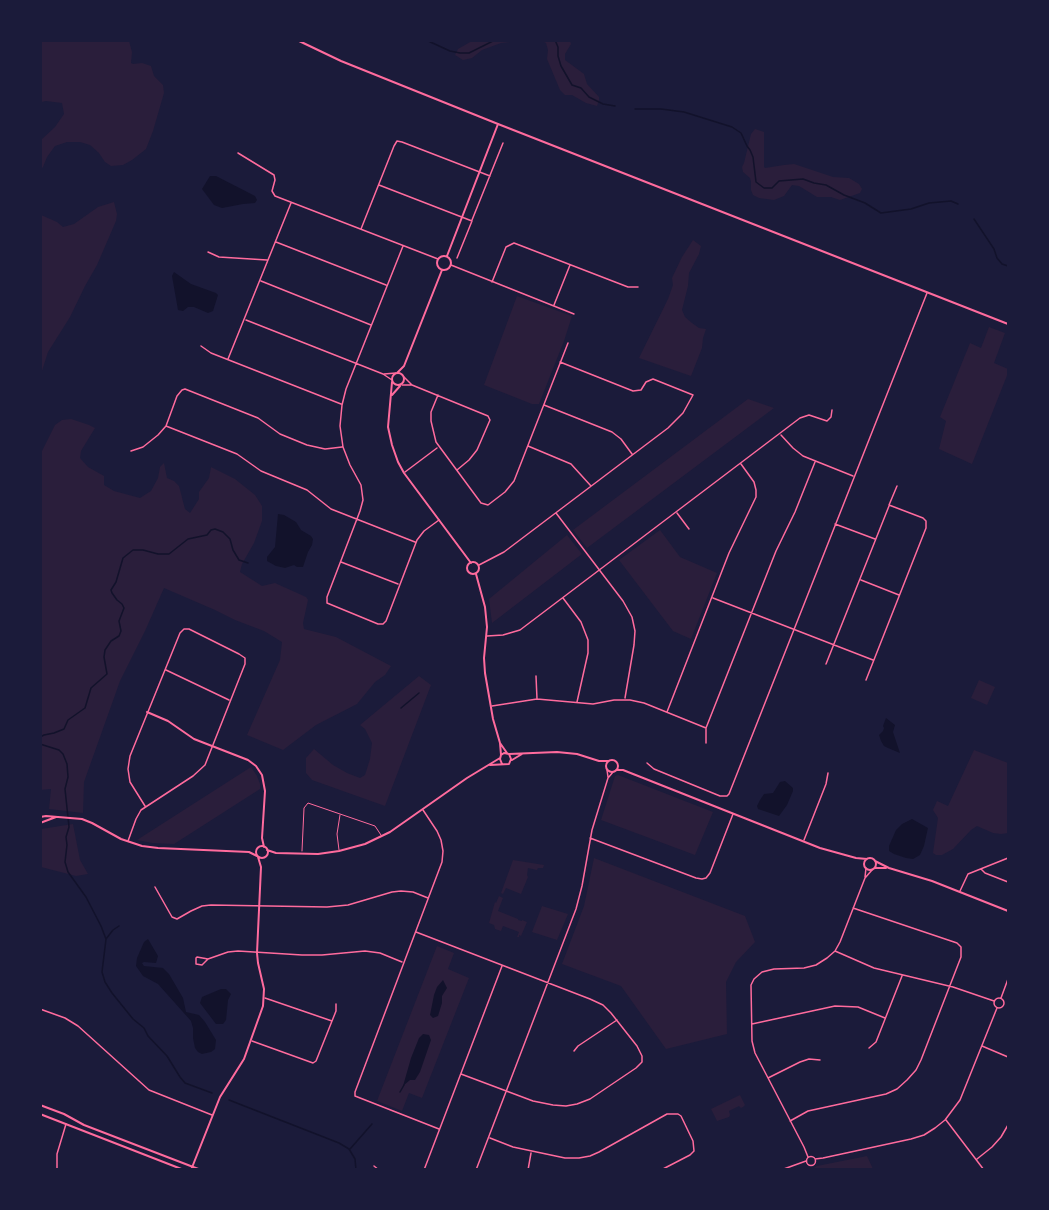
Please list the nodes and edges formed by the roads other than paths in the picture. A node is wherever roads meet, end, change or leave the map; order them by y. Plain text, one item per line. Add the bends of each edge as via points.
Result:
1 (297, 40) edge
2 (498, 124) junction
3 (503, 143) dead end
4 (238, 153) dead end
5 (479, 172) junction
6 (490, 176) junction
7 (378, 184) junction
8 (291, 202) junction
9 (462, 217) junction
10 (472, 221) junction
11 (360, 230) junction
12 (276, 242) junction
13 (403, 246) junction
14 (208, 252) dead end
15 (447, 256) junction
16 (457, 258) dead end
17 (438, 259) junction
18 (268, 260) junction
19 (451, 265) junction
20 (570, 265) junction
21 (442, 270) junction
22 (260, 281) junction
23 (492, 282) junction
24 (387, 286) junction
25 (638, 286) dead end
26 (927, 292) junction
27 (554, 306) junction
28 (574, 314) dead end
29 (245, 319) junction
30 (1008, 324) edge
31 (372, 325) junction
32 (568, 343) dead end
33 (201, 346) dead end
34 (228, 359) junction
35 (560, 362) junction
36 (357, 363) junction
37 (404, 366) junction
38 (396, 373) junction
39 (383, 374) junction
40 (404, 376) junction
41 (392, 381) junction
42 (401, 385) junction
43 (412, 385) junction
44 (392, 395) junction
45 (438, 395) junction
46 (342, 405) junction
47 (544, 405) junction
48 (832, 410) dead end
49 (166, 426) junction
50 (780, 434) junction
51 (528, 446) junction
52 (343, 447) junction
53 (438, 447) junction
54 (131, 451) dead end
55 (633, 455) junction
56 (815, 462) junction
57 (741, 463) junction
58 (456, 471) junction
59 (404, 472) junction
60 (854, 477) junction
61 (591, 486) junction
62 (897, 486) dead end
63 (889, 505) junction
64 (676, 512) junction
65 (556, 513) junction
66 (357, 519) junction
67 (439, 519) junction
68 (835, 524) junction
69 (689, 528) dead end
70 (876, 539) junction
71 (416, 543) junction
72 (340, 561) junction
73 (471, 562) junction
74 (479, 565) junction
75 (599, 570) junction
76 (476, 574) junction
77 (861, 580) junction
78 (399, 585) junction
79 (900, 596) junction
80 (712, 597) junction
81 (563, 598) junction
82 (752, 613) junction
83 (794, 629) junction
84 (486, 636) junction
85 (834, 645) junction
86 (874, 660) junction
87 (826, 664) dead end
88 (165, 669) junction
89 (536, 675) dead end
90 (866, 680) dead end
91 (537, 699) junction
92 (625, 699) junction
93 (231, 701) junction
94 (577, 703) junction
95 (491, 706) junction
96 (147, 712) junction
97 (667, 712) junction
98 (706, 728) junction
99 (500, 742) junction
100 (706, 743) dead end
101 (213, 746) junction
102 (508, 753) junction
103 (522, 753) junction
104 (500, 757) junction
105 (511, 761) junction
106 (598, 761) junction
107 (608, 761) junction
108 (647, 763) dead end
109 (502, 764) junction
110 (618, 765) junction
111 (487, 766) junction
112 (607, 768) junction
113 (623, 770) junction
114 (614, 771) junction
115 (828, 773) dead end
116 (608, 778) junction
117 (145, 806) junction
118 (422, 810) junction
119 (340, 813) junction
120 (734, 813) junction
121 (40, 817) edge
122 (56, 818) junction
123 (40, 823) edge
124 (382, 837) junction
125 (590, 837) junction
126 (262, 838) junction
127 (803, 841) junction
128 (128, 842) junction
129 (258, 848) junction
130 (266, 848) junction
131 (339, 851) junction
132 (249, 852) junction
133 (276, 853) junction
134 (302, 855) junction
135 (266, 856) junction
136 (258, 857) junction
137 (856, 858) junction
138 (1008, 858) edge
139 (867, 859) junction
140 (875, 861) junction
141 (261, 867) junction
142 (865, 867) junction
143 (889, 868) junction
144 (873, 869) junction
145 (981, 869) junction
146 (866, 878) junction
147 (1008, 882) edge
148 (155, 887) dead end
149 (960, 892) junction
150 (429, 898) junction
151 (259, 906) junction
152 (853, 908) junction
153 (1008, 911) edge
154 (416, 932) junction
155 (835, 951) junction
156 (257, 953) junction
157 (208, 959) dead end
158 (404, 963) junction
159 (503, 965) junction
160 (902, 974) junction
161 (1008, 979) edge
162 (548, 983) junction
163 (949, 986) junction
164 (265, 998) junction
165 (1001, 998) junction
166 (994, 1001) junction
167 (336, 1004) dead end
168 (1003, 1005) junction
169 (1008, 1007) edge
170 (997, 1008) junction
171 (40, 1009) edge
172 (885, 1018) junction
173 (617, 1020) junction
174 (332, 1021) junction
175 (752, 1024) junction
176 (251, 1040) junction
177 (982, 1046) junction
178 (870, 1048) dead end
179 (574, 1051) dead end
180 (1008, 1057) edge
181 (820, 1060) dead end
182 (461, 1074) junction
183 (768, 1078) junction
184 (506, 1092) junction
185 (40, 1105) edge
186 (40, 1114) edge
187 (213, 1115) junction
188 (945, 1119) junction
189 (790, 1121) junction
190 (66, 1124) junction
191 (1008, 1125) edge
192 (439, 1129) junction
193 (489, 1137) junction
194 (532, 1151) junction
195 (809, 1157) junction
196 (815, 1160) junction
197 (977, 1160) junction
198 (807, 1162) junction
199 (374, 1166) dead end
200 (192, 1168) edge
201 (57, 1170) edge
202 (184, 1170) edge
203 (201, 1170) edge
204 (380, 1170) edge
205 (423, 1170) edge
206 (476, 1170) edge
207 (528, 1170) edge
208 (661, 1170) edge
209 (781, 1170) edge
210 (984, 1170) edge

1 - 2 street
2 - 5 street
2 - 26 street
3 - 6 street
4 - 8 street via 273,174 273,194
5 - 6 street
5 - 7 street via 398,141
5 - 9 street
6 - 10 street
7 - 9 street
7 - 11 street
8 - 11 street
8 - 12 street
9 - 10 street
9 - 15 street
10 - 16 street
11 - 13 street
12 - 18 street
12 - 24 street
13 - 17 street
13 - 24 street
14 - 18 street via 219,257
15 - 17 street
15 - 19 street
17 - 21 street
18 - 22 street
19 - 21 street
19 - 23 street
20 - 23 street via 514,243 506,247
20 - 25 street via 628,287
20 - 27 street
21 - 37 street
22 - 29 street
22 - 31 street
23 - 27 street
24 - 31 street
26 - 30 street
26 - 60 street
27 - 28 street
29 - 34 street
29 - 36 street
31 - 36 street
32 - 35 street
33 - 34 street
34 - 46 street
35 - 47 street
35 - 55 street via 633,391 640,391 653,380 693,395 674,423
36 - 39 street
36 - 46 street
37 - 38 street
37 - 40 street
38 - 39 street
38 - 40 street
38 - 41 street
39 - 41 street
40 - 42 street
40 - 43 street
41 - 42 street
41 - 44 street
42 - 43 street
42 - 44 street
43 - 45 street
44 - 59 street via 388,427
45 - 53 street via 431,412
45 - 58 street via 489,417 477,450
46 - 52 street
47 - 51 street
47 - 55 street via 612,432
48 - 50 street via 827,421 805,416
49 - 52 street via 177,396 188,390 258,418 280,434 311,447
49 - 54 street via 152,441
49 - 66 street via 237,454 261,471 307,490 330,509
50 - 56 street via 796,452
50 - 57 street
51 - 58 street via 512,484 488,504 481,503
51 - 61 street via 572,464
52 - 66 street via 362,489
53 - 58 street
53 - 59 street
55 - 61 street
56 - 60 street
56 - 82 street
57 - 64 street
57 - 80 street via 754,482 756,497
59 - 67 street
60 - 68 street
61 - 65 street
62 - 63 street
63 - 70 street
63 - 79 street via 926,521
64 - 69 street
64 - 75 street
65 - 74 street via 504,552
65 - 75 street
66 - 71 street
66 - 72 street
67 - 71 street
67 - 73 street
68 - 70 street
68 - 83 street
70 - 77 street
71 - 78 street
72 - 78 street
72 - 78 street via 327,597 330,605 383,624
73 - 74 street
73 - 76 street via 468,571
74 - 76 street
75 - 81 street
75 - 92 street via 626,606 634,627
76 - 84 street via 485,607
77 - 79 street
77 - 85 street
79 - 86 street
80 - 82 street
80 - 97 street
81 - 84 street via 520,630
81 - 94 street via 581,622 588,640
82 - 83 street
82 - 98 street
83 - 85 street
83 - 108 street via 727,796
84 - 95 street via 485,665
85 - 86 street
85 - 87 street
86 - 90 street
88 - 93 street
88 - 93 street via 180,633 189,629 245,658
88 - 96 street
89 - 91 street
91 - 94 street
91 - 95 street
92 - 94 street
92 - 97 street
93 - 101 street
95 - 99 street
96 - 101 street
96 - 117 street via 128,769 132,786
97 - 98 street
98 - 100 street
99 - 102 street
99 - 104 street
101 - 117 street via 197,773
101 - 126 street via 248,760 262,775
102 - 103 street
102 - 104 street
102 - 105 street
103 - 105 street
103 - 106 street via 563,752
104 - 109 street
104 - 111 street
105 - 109 street
106 - 107 street
106 - 112 street
107 - 110 street via 614,760
107 - 112 street
109 - 111 street
110 - 113 street
110 - 114 street
111 - 118 street
112 - 114 street
112 - 116 street
113 - 114 street
113 - 120 street
114 - 116 street
115 - 127 street
116 - 125 street
117 - 128 street
118 - 124 street
118 - 150 street via 439,833 443,851
119 - 124 lane via 375,826
119 - 131 lane
119 - 134 lane via 305,805
120 - 125 street via 710,873 702,879
120 - 127 street
121 - 122 street
122 - 123 street
122 - 128 street via 82,819
124 - 131 street
125 - 162 street via 579,899
126 - 129 street
126 - 130 street
127 - 137 street
128 - 132 street via 158,848
129 - 130 street
129 - 132 street
129 - 136 street
130 - 133 street
130 - 135 street
131 - 134 street
132 - 136 street
133 - 134 street
133 - 135 street
135 - 136 street
135 - 141 street
136 - 141 street
137 - 139 street
137 - 142 street
138 - 145 street
139 - 140 street
139 - 142 street
140 - 143 street
140 - 144 street
141 - 151 street
142 - 144 street
142 - 146 street
143 - 144 street
143 - 149 street
144 - 146 street
145 - 147 street
145 - 149 street via 966,876
146 - 152 street
148 - 151 street via 177,919 202,906
149 - 153 street
150 - 151 street via 398,891 327,908
150 - 154 street
151 - 156 street
152 - 155 street
152 - 163 street via 957,943 962,953
154 - 158 street
154 - 159 street
155 - 160 street via 874,968
155 - 175 street via 816,965 758,974 751,985
156 - 157 street via 228,952
156 - 158 street via 319,955 365,951
156 - 164 street
158 - 192 street via 355,1096
159 - 162 street
159 - 182 street
160 - 163 street
160 - 172 street
161 - 165 street
162 - 173 street via 603,1005
162 - 184 street
163 - 166 street
163 - 189 street via 916,1070 897,1089 808,1111
164 - 174 street
164 - 176 street
165 - 166 street
165 - 168 street
166 - 170 street
167 - 174 street
168 - 169 street
168 - 170 street
170 - 177 street
171 - 187 street via 74,1023 149,1090
172 - 175 street via 858,1007 835,1006
172 - 178 street
173 - 179 street
173 - 184 street via 637,1046 642,1062 590,1099 566,1106 553,1105
174 - 176 street via 313,1063
175 - 183 street via 755,1053
176 - 187 street
177 - 180 street
177 - 188 street via 960,1100
181 - 183 street via 800,1062
182 - 184 street
182 - 192 street
183 - 189 street
184 - 193 street
185 - 200 street
186 - 190 street
187 - 200 street
188 - 196 street via 911,1140
188 - 197 street
189 - 195 street
190 - 201 street via 58,1146
190 - 202 street
191 - 197 street
192 - 205 street
193 - 194 street
193 - 206 street
194 - 207 street
194 - 208 street via 565,1158 590,1156 667,1114 678,1114 693,1141 694,1151
195 - 196 street
195 - 198 street
196 - 198 street via 811,1166
197 - 210 street
198 - 209 street
199 - 204 street
200 - 203 street

